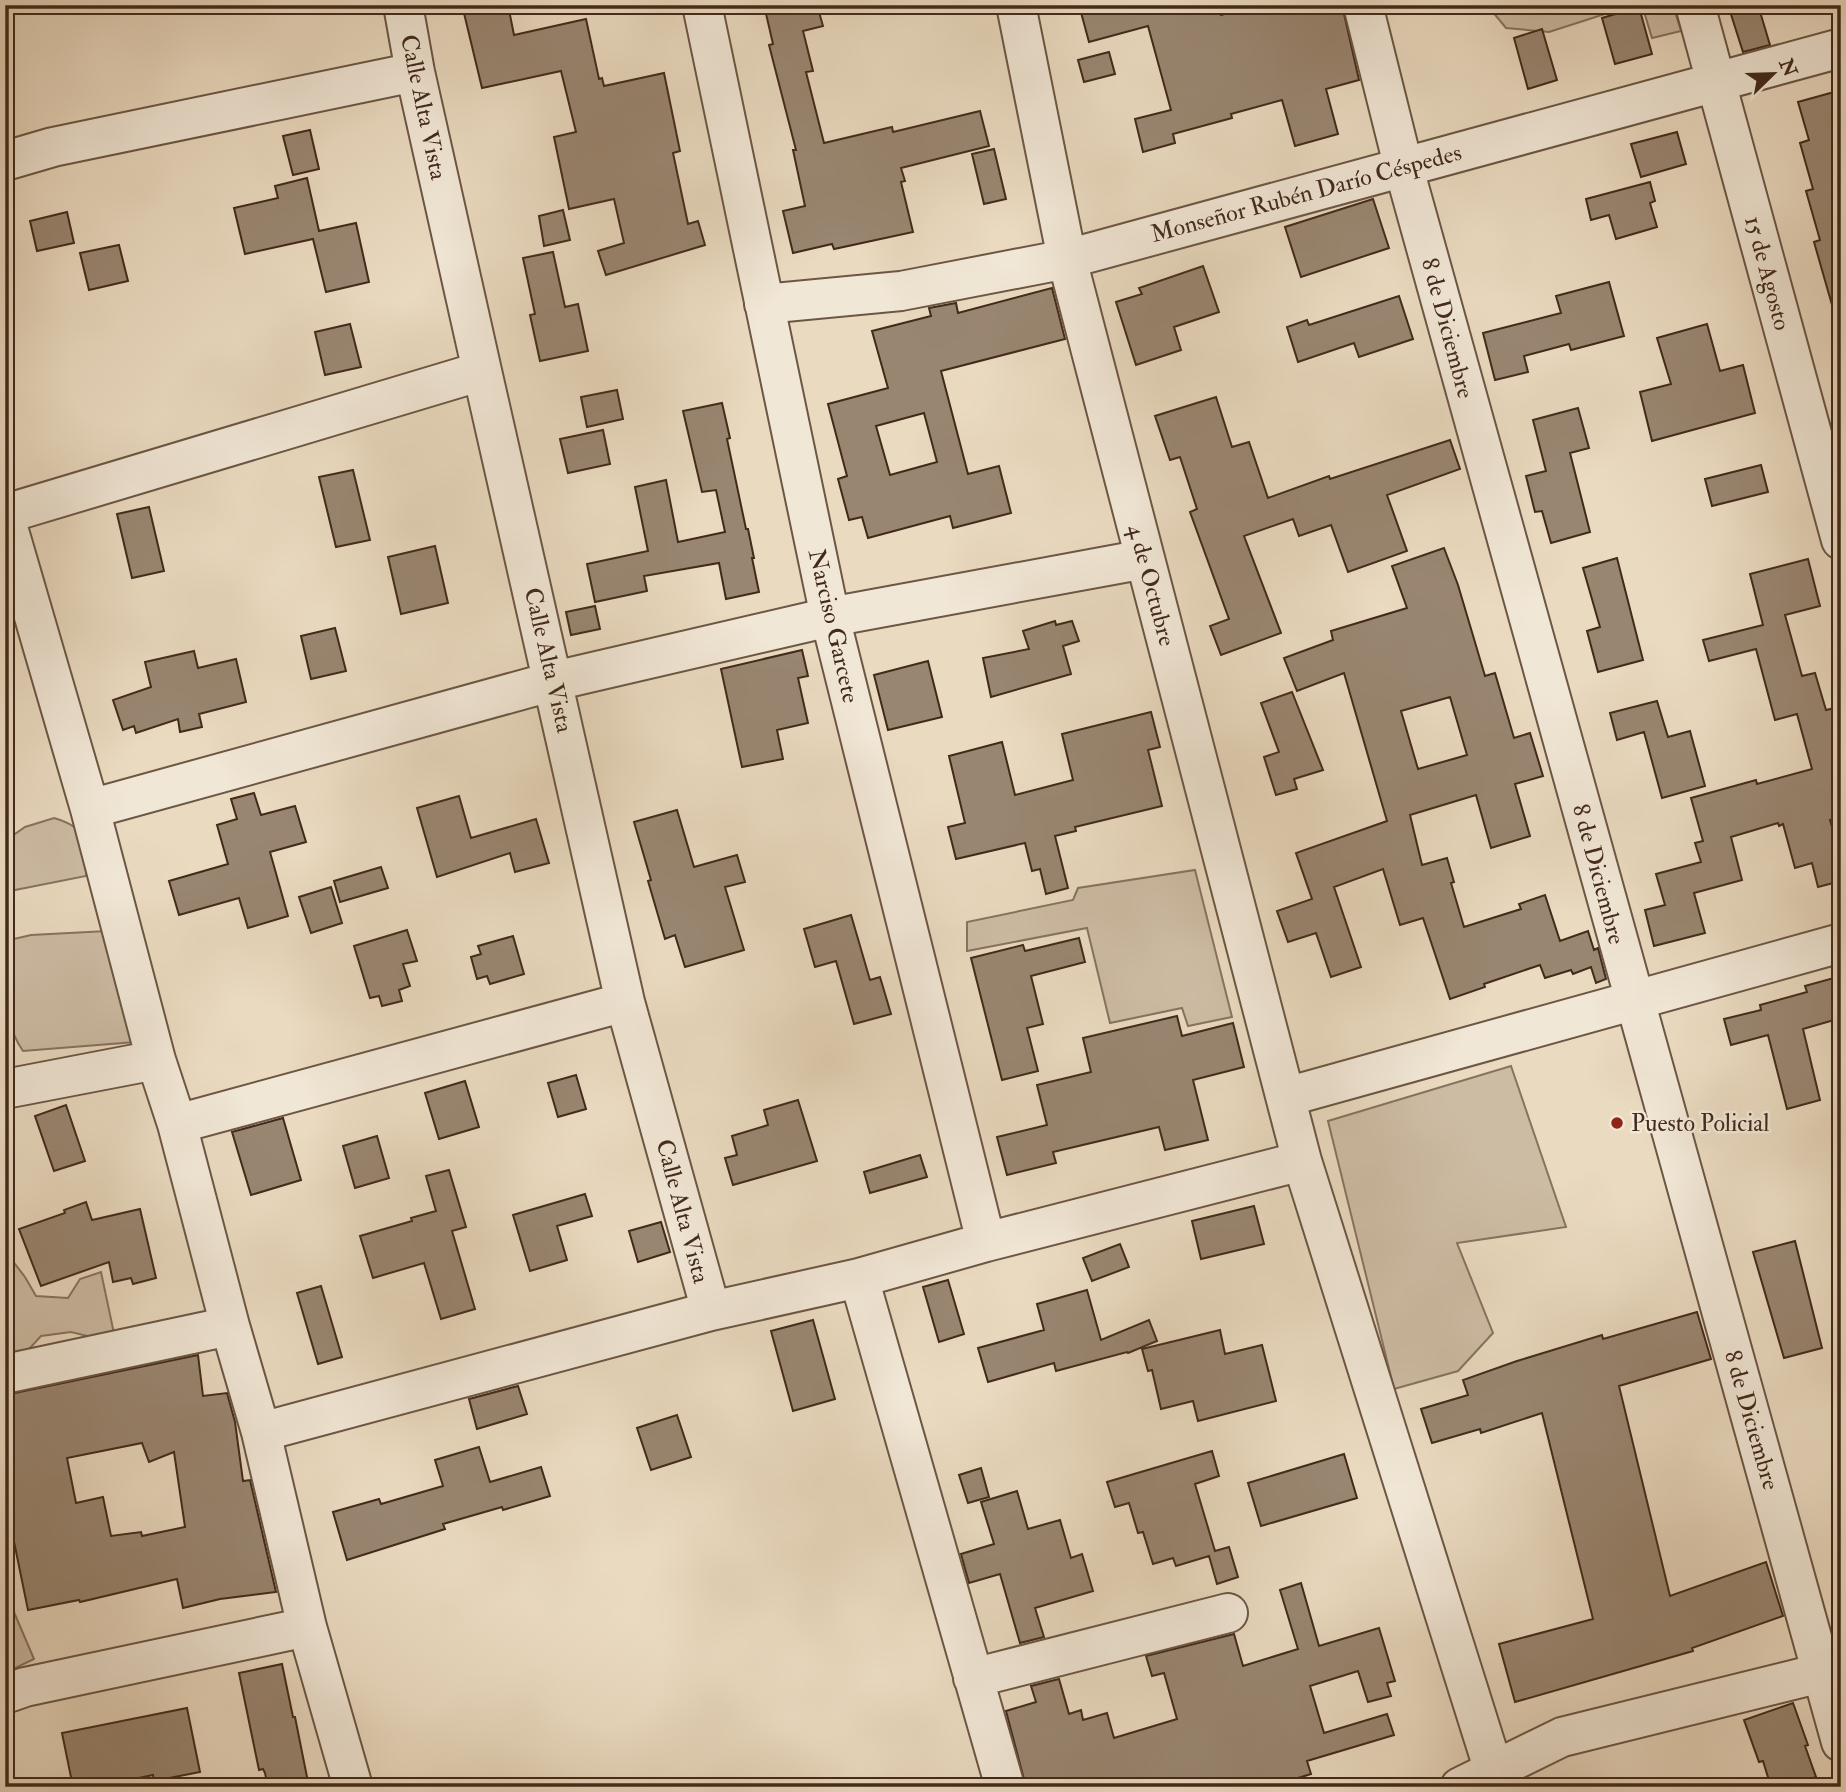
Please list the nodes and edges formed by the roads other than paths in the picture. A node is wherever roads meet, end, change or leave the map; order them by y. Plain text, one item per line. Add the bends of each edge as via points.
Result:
1 (403, 5) edge
2 (702, 5) edge
3 (1016, 5) edge
4 (1363, 5) edge
5 (1695, 5) edge
6 (1841, 48) edge
7 (415, 72) junction
8 (1716, 81) junction
9 (5, 161) edge
10 (1403, 166) junction
11 (1067, 259) junction
12 (764, 304) junction
13 (482, 371) junction
14 (5, 515) edge
15 (1841, 540) edge
16 (1145, 559) junction
17 (830, 617) junction
18 (554, 681) junction
19 (90, 808) junction
20 (1841, 943) edge
21 (1634, 1000) junction
22 (625, 1002) junction
23 (156, 1060) junction
24 (5, 1089) edge
25 (1286, 1097) junction
26 (177, 1124) junction
27 (1302, 1161) junction
28 (986, 1242) junction
29 (859, 1278) junction
30 (711, 1311) junction
31 (230, 1326) junction
32 (5, 1374) edge
33 (261, 1432) junction
34 (1228, 1613) dead end
35 (307, 1627) junction
36 (1832, 1671) edge
37 (973, 1678) junction
38 (5, 1694) edge
39 (1841, 1742) edge
40 (1497, 1779) edge
41 (353, 1787) edge
42 (1005, 1787) edge
43 (1460, 1787) edge

1 - 7 street, Calle Alta Vista
2 - 12 street, Narciso Garcete
3 - 11 street, 4 de Octubre
4 - 10 street, 8 de Diciembre
5 - 8 street, 15 de Agosto
6 - 8 street, Monseñor Rubén Darío Céspedes
7 - 9 street
7 - 13 street, Calle Alta Vista
8 - 10 street, Monseñor Rubén Darío Céspedes
8 - 15 street, 15 de Agosto
10 - 11 street, Monseñor Rubén Darío Céspedes
10 - 21 street, 8 de Diciembre
11 - 12 street, Monseñor Rubén Darío Céspedes via 901,290
11 - 16 street, 4 de Octubre
12 - 17 street, Narciso Garcete
13 - 14 street
13 - 18 street, Calle Alta Vista
14 - 19 street
16 - 17 street
16 - 25 street, 4 de Octubre
17 - 18 street
17 - 28 street, Narciso Garcete
18 - 19 street
18 - 22 street, Calle Alta Vista
19 - 23 street
20 - 21 street
21 - 25 street
21 - 36 street, 8 de Diciembre
22 - 26 street
22 - 30 street, Calle Alta Vista
23 - 24 street
23 - 26 street
25 - 27 street, 4 de Octubre
26 - 31 street
27 - 28 street
27 - 40 street, 4 de Octubre
28 - 29 street
29 - 30 street
29 - 37 street
30 - 33 street
31 - 32 street
31 - 33 street
33 - 35 street
34 - 37 street
35 - 38 street
35 - 41 street
36 - 39 street, 8 de Diciembre
36 - 40 street via 1562,1737
37 - 42 street
40 - 43 street

